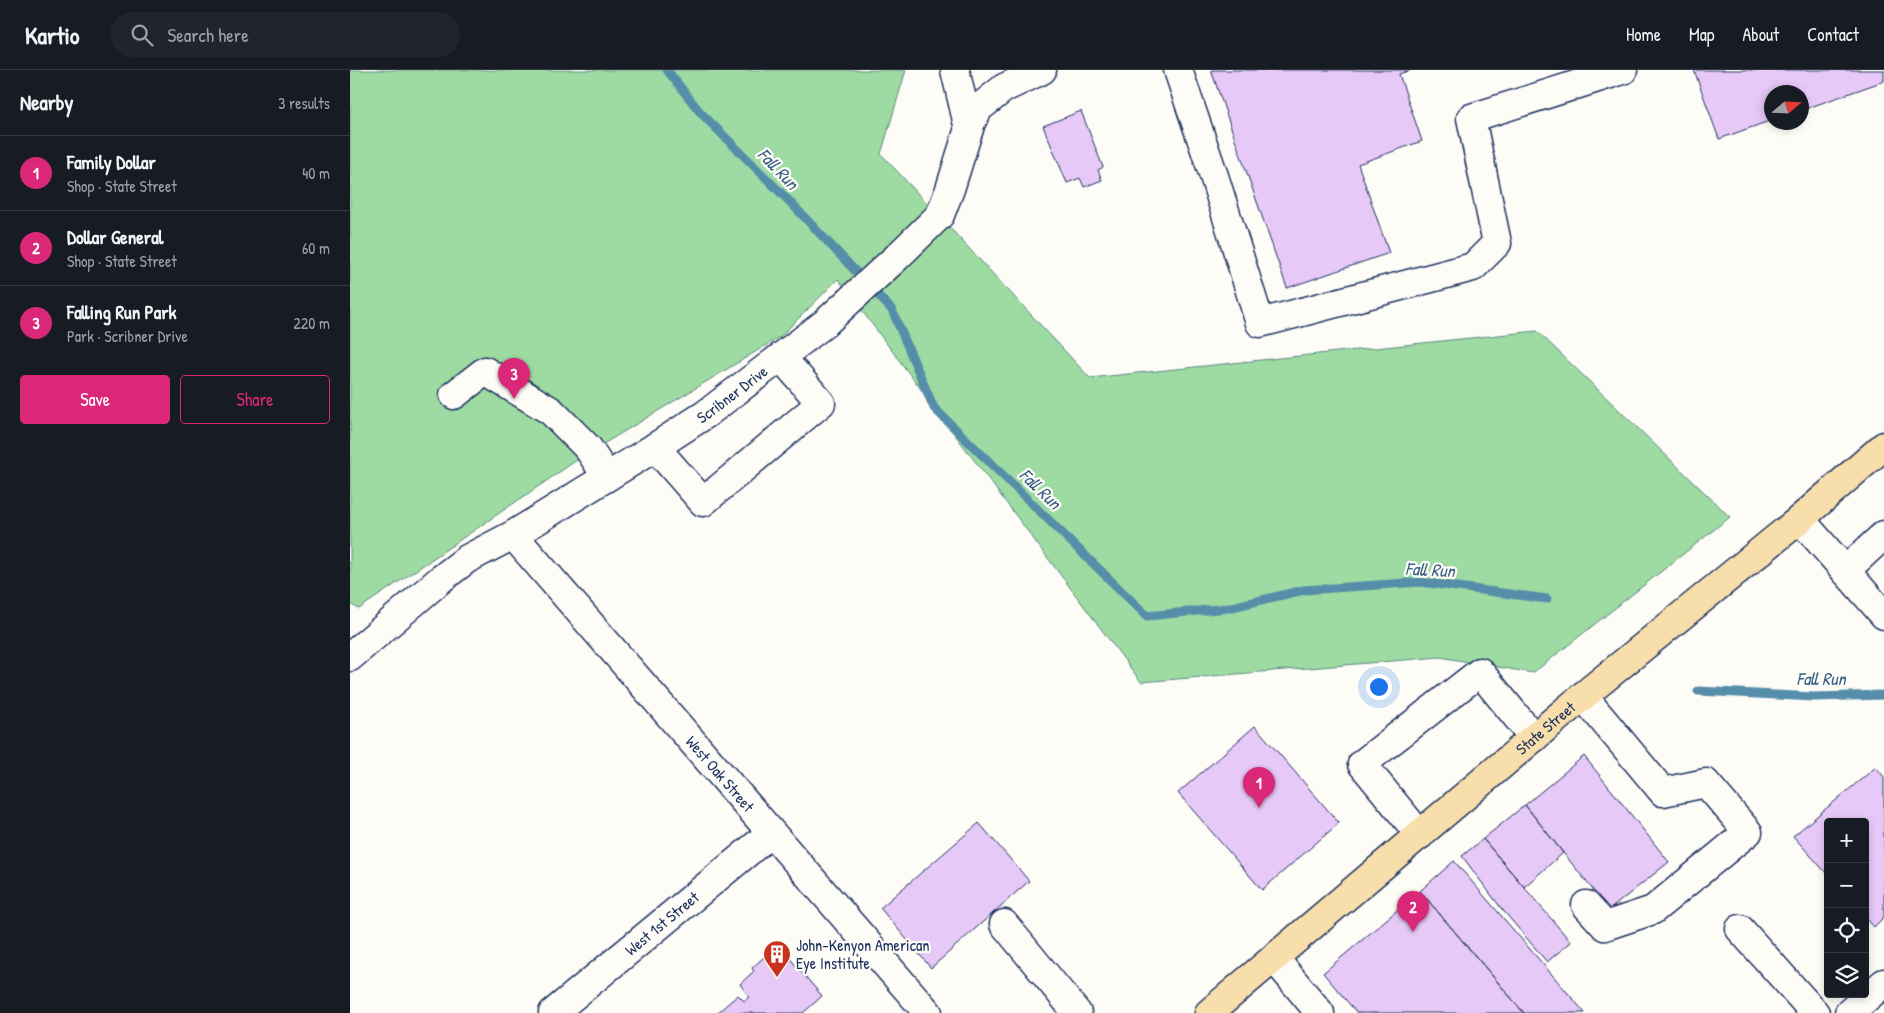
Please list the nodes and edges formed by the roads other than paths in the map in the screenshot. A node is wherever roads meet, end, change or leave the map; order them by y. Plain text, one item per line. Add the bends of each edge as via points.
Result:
1 (955, 70) edge
2 (1042, 70) edge
3 (1178, 70) edge
4 (1623, 70) edge
5 (969, 129) junction
6 (781, 357) junction
7 (454, 395) dead end
8 (1884, 446) edge
9 (655, 447) junction
10 (607, 476) junction
11 (1800, 519) junction
12 (513, 535) junction
13 (1884, 535) edge
14 (1845, 571) junction
15 (1884, 615) edge
16 (350, 657) edge
17 (1583, 696) junction
18 (1534, 738) junction
19 (771, 833) junction
20 (1420, 835) junction
21 (1586, 905) dead end
22 (1004, 924) dead end
23 (1740, 929) dead end
24 (1274, 958) junction
25 (1884, 983) edge
26 (1218, 1010) edge
27 (553, 1013) edge
28 (928, 1013) edge
29 (1077, 1013) edge
30 (1320, 1013) edge
31 (1815, 1013) edge
32 (1849, 1013) edge

1 - 5 street
2 - 5 street, Scribner Drive via 1004,88 986,102 974,116
3 - 4 street via 1260,323 1473,267 1497,242 1471,118
5 - 6 street, Scribner Drive via 940,214 824,324
6 - 9 street, Scribner Drive via 706,414
6 - 9 street via 821,403 702,502
7 - 10 street via 485,371 551,411 588,448
8 - 11 main road, State Street
9 - 10 street, Scribner Drive
10 - 12 street, Scribner Drive
11 - 14 street
11 - 17 main road, State Street
12 - 16 street, Scribner Drive via 467,559
12 - 19 street, West Oak Street
13 - 14 street
14 - 15 street
17 - 18 main road, State Street
17 - 21 street via 1663,792 1706,783 1748,832 1653,910 1605,926
18 - 20 main road, State Street
18 - 20 street via 1480,672 1362,764
19 - 27 street, West 1st Street
19 - 28 street, West Oak Street
20 - 24 main road, State Street
22 - 29 street
23 - 31 street
24 - 26 main road, State Street
24 - 30 street
25 - 32 street

